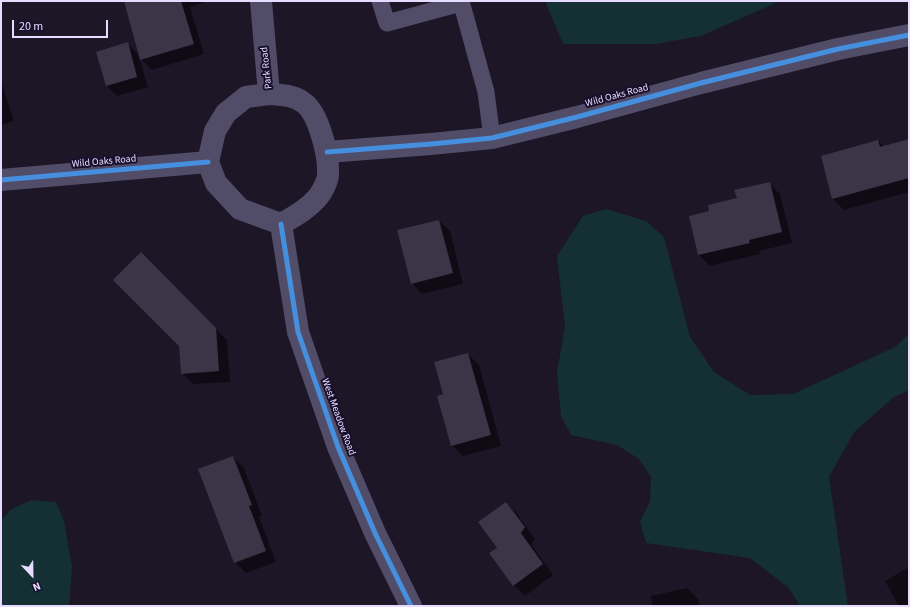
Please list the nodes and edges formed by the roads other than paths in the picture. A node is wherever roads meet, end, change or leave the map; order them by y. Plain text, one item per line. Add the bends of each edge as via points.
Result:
1 (261, 1) edge
2 (380, 1) edge
3 (461, 2) edge
4 (909, 35) edge
5 (269, 94) junction
6 (492, 138) junction
7 (326, 152) junction
8 (208, 162) junction
9 (1, 180) edge
10 (281, 224) junction
11 (411, 606) edge

1 - 5 street, Park Road
2 - 3 lane via 386,23
3 - 6 lane via 486,92
4 - 6 street, Wild Oaks Road via 838,49 724,77
5 - 7 street, Park Road via 287,95 304,103 314,115
5 - 8 street via 246,97 226,114 215,131
6 - 7 street, Wild Oaks Road
7 - 10 street via 328,176 319,196 304,211
8 - 9 street, Wild Oaks Road
8 - 10 street via 216,183 240,209
10 - 11 street, West Meadow Road via 298,332 338,447

